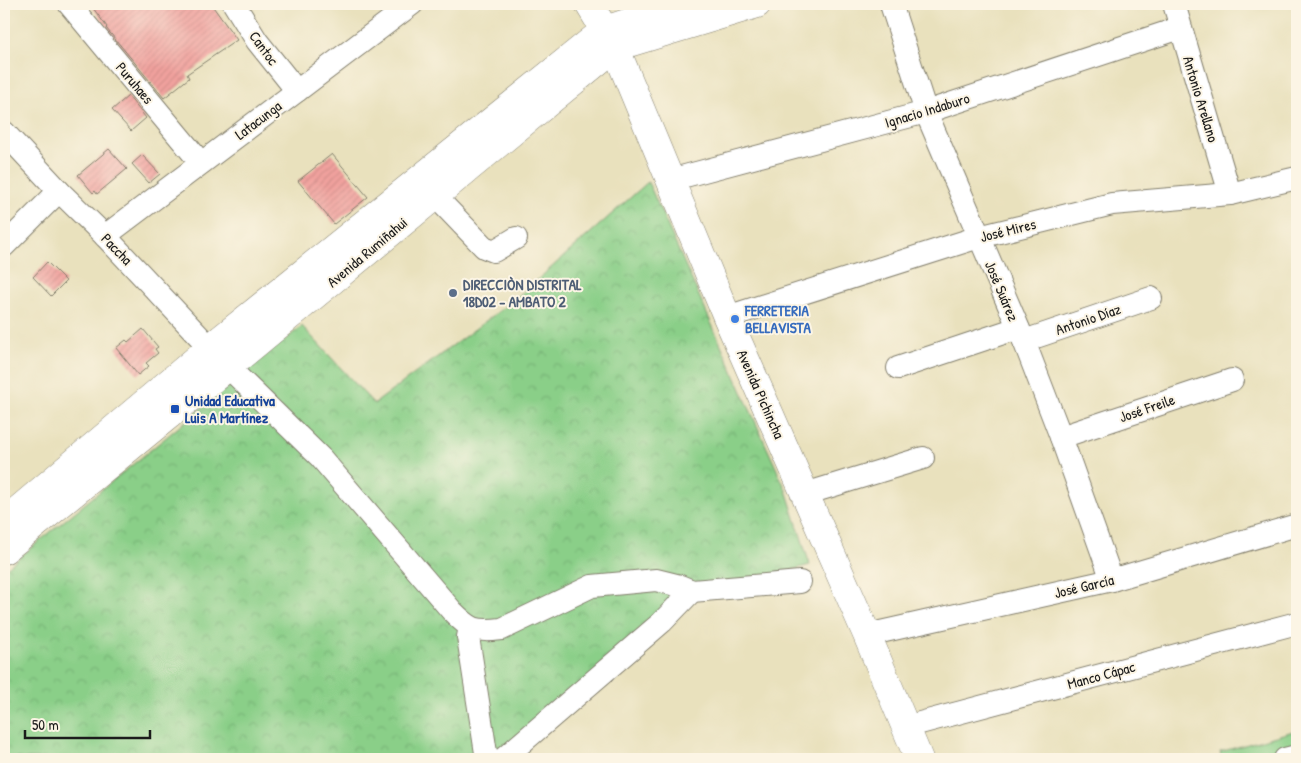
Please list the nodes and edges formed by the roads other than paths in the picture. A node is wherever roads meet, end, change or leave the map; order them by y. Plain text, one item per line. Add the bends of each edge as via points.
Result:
1 (68, 4) edge
2 (234, 4) edge
3 (412, 4) edge
4 (588, 4) edge
5 (684, 4) edge
6 (756, 4) edge
7 (891, 4) edge
8 (1174, 4) edge
9 (1180, 28) junction
10 (610, 39) junction
11 (296, 91) junction
12 (926, 112) junction
13 (4, 132) edge
14 (201, 163) junction
15 (1297, 178) edge
16 (670, 180) junction
17 (59, 191) junction
18 (1230, 194) junction
19 (435, 196) junction
20 (105, 236) junction
21 (979, 237) junction
22 (516, 238) dead end
23 (4, 246) edge
24 (1151, 298) dead end
25 (727, 317) junction
26 (1021, 334) junction
27 (219, 363) junction
28 (898, 368) dead end
29 (1232, 380) dead end
30 (1061, 437) junction
31 (923, 458) dead end
32 (805, 494) junction
33 (4, 522) edge
34 (1297, 525) edge
35 (4, 549) edge
36 (1112, 580) junction
37 (800, 582) dead end
38 (692, 591) junction
39 (1297, 623) edge
40 (471, 633) junction
41 (867, 635) junction
42 (911, 749) edge
43 (1297, 756) edge
44 (490, 759) edge
45 (503, 759) edge
46 (1286, 759) edge

1 - 14 street, Puruhaes
2 - 11 street, Cantoc via 257,41
3 - 11 street, Latacunga
4 - 10 main road, Avenida Pichincha
5 - 10 main road, Avenida Rumiñahui
6 - 10 main road, Avenida Rumiñahui
7 - 12 street, José Suárez
8 - 9 street, Antonio Arellano
9 - 12 street, Ignacio Indaburo
9 - 18 street, Antonio Arellano
10 - 16 main road, Avenida Pichincha
10 - 19 main road, Avenida Rumiñahui
10 - 27 main road, Avenida Rumiñahui
11 - 14 street, Latacunga
12 - 16 street, Ignacio Indaburo
12 - 21 street, José Suárez
13 - 17 street, Paccha
14 - 20 street, Latacunga
15 - 18 street, José Mires
16 - 25 main road, Avenida Pichincha
17 - 20 street, Paccha
17 - 23 street
18 - 21 street, José Mires via 1112,204
19 - 22 street via 484,247 494,251
19 - 27 main road, Avenida Rumiñahui
20 - 27 street, Paccha
21 - 25 street, José Mires
21 - 26 street, José Suárez
24 - 26 street, Antonio Díaz
25 - 32 main road, Avenida Pichincha
26 - 28 street, Antonio Díaz
26 - 30 street, José Suárez
27 - 33 main road, Avenida Rumiñahui
27 - 35 main road, Avenida Rumiñahui
27 - 40 street, Paccha via 321,458
29 - 30 street, José Freile
30 - 36 street, José Suárez
31 - 32 street
32 - 41 main road, Avenida Pichincha
34 - 36 street, José García
36 - 41 street, José García
37 - 38 street
38 - 40 street via 656,580 592,586 502,629
38 - 45 street via 662,622
39 - 42 street, Manco Cápac
40 - 44 street via 486,753
41 - 42 main road, Avenida Pichincha
43 - 46 street

